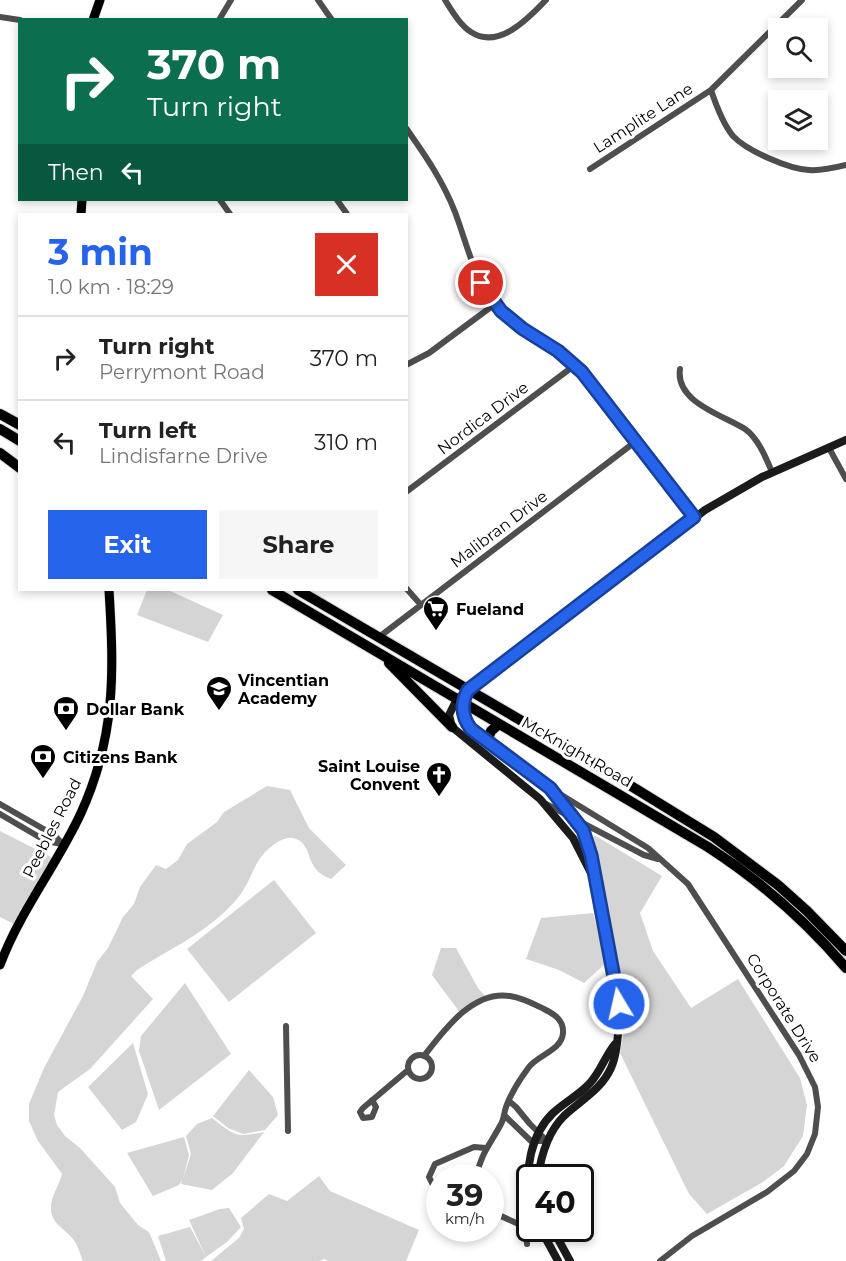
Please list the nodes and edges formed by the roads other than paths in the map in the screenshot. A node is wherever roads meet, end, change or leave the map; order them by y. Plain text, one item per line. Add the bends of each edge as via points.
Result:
1 (100, 0) edge
2 (231, 0) edge
3 (318, 0) edge
4 (445, 0) edge
5 (546, 0) edge
6 (802, 0) edge
7 (0, 17) edge
8 (94, 18) edge
9 (220, 18) edge
10 (331, 18) edge
11 (18, 20) edge
12 (711, 90) junction
13 (408, 131) edge
14 (846, 165) edge
15 (590, 169) dead end
16 (495, 304) junction
17 (408, 364) edge
18 (575, 365) junction
19 (680, 369) dead end
20 (0, 414) edge
21 (18, 424) edge
22 (0, 429) edge
23 (18, 440) edge
24 (846, 440) edge
25 (635, 442) junction
26 (829, 448) junction
27 (0, 453) edge
28 (18, 466) edge
29 (772, 472) junction
30 (846, 479) edge
31 (408, 490) edge
32 (694, 517) junction
33 (408, 590) edge
34 (109, 591) edge
35 (274, 591) edge
36 (300, 591) edge
37 (421, 605) junction
38 (379, 637) junction
39 (375, 650) junction
40 (468, 690) junction
41 (459, 700) junction
42 (499, 724) junction
43 (452, 727) junction
44 (487, 741) junction
45 (550, 788) junction
46 (540, 799) junction
47 (0, 804) edge
48 (0, 814) edge
49 (577, 820) junction
50 (63, 844) junction
51 (662, 861) junction
52 (594, 879) junction
53 (846, 951) edge
54 (0, 965) edge
55 (846, 968) edge
56 (286, 1026) dead end
57 (615, 1044) junction
58 (424, 1056) junction
59 (408, 1070) junction
60 (372, 1100) dead end
61 (509, 1101) junction
62 (504, 1114) junction
63 (288, 1131) dead end
64 (539, 1133) junction
65 (548, 1141) junction
66 (535, 1142) junction
67 (486, 1148) junction
68 (435, 1164) edge
69 (481, 1164) edge
70 (530, 1164) edge
71 (542, 1164) edge
72 (504, 1217) edge
73 (548, 1242) edge
74 (560, 1242) edge
75 (527, 1244) dead end
76 (558, 1261) edge
77 (570, 1261) edge
78 (660, 1261) edge

1 - 8 main road
2 - 9 street
3 - 10 street
4 - 5 street via 468,30 486,37 507,33
6 - 12 street, Lamplite Lane
7 - 11 street
12 - 14 street via 729,130 749,147 801,169
12 - 15 street, Lamplite Lane
13 - 16 street via 441,181 472,266
16 - 17 street
16 - 18 street
18 - 25 street
18 - 31 street, Nordica Drive
19 - 29 street via 684,389 703,407 747,431
20 - 21 highway
22 - 23 highway
24 - 26 street
25 - 32 street
25 - 37 street, Malibran Drive
26 - 29 street
26 - 30 street
27 - 28 highway
29 - 32 street
32 - 40 street
33 - 37 street
34 - 50 main road, Peebles Road via 113,665 107,736 87,799
35 - 39 highway, McKnight Road
36 - 38 highway, McKnight Road
37 - 38 street, Malibran Drive
38 - 40 highway, McKnight Road
39 - 41 highway, McKnight Road
39 - 43 highway
40 - 41 street
40 - 53 highway, McKnight Road via 730,848 792,897
41 - 42 highway, McKnight Road
41 - 43 street via 449,715
41 - 44 street via 468,725
42 - 44 highway
42 - 55 highway, McKnight Road via 724,857 785,906
43 - 46 street
44 - 45 street
45 - 49 street
45 - 51 street, Corporate Drive via 648,848
46 - 49 street, Corporate Drive
46 - 52 street via 573,838
47 - 50 street
48 - 50 street via 49,843
49 - 51 street, Corporate Drive
49 - 52 street via 587,840
50 - 54 main road, Peebles Road
51 - 78 street, Corporate Drive via 699,898 799,1055 815,1087 818,1107 812,1142 794,1172
52 - 57 street via 619,1004
56 - 63 street
57 - 64 street via 594,1078 551,1115
57 - 65 street via 616,1053 605,1078 558,1123
58 - 59 street via 412,1057
58 - 59 street via 432,1064 429,1075 418,1079
58 - 61 street via 457,1018 491,998 511,996 553,1013 562,1026 561,1040 530,1065
59 - 60 street
61 - 62 street
61 - 64 street
62 - 66 street
62 - 67 street
64 - 65 street
64 - 66 street
65 - 66 street
65 - 71 street
66 - 70 street
67 - 68 street via 471,1148
67 - 69 street
72 - 75 street via 523,1226
73 - 76 street
74 - 77 street

